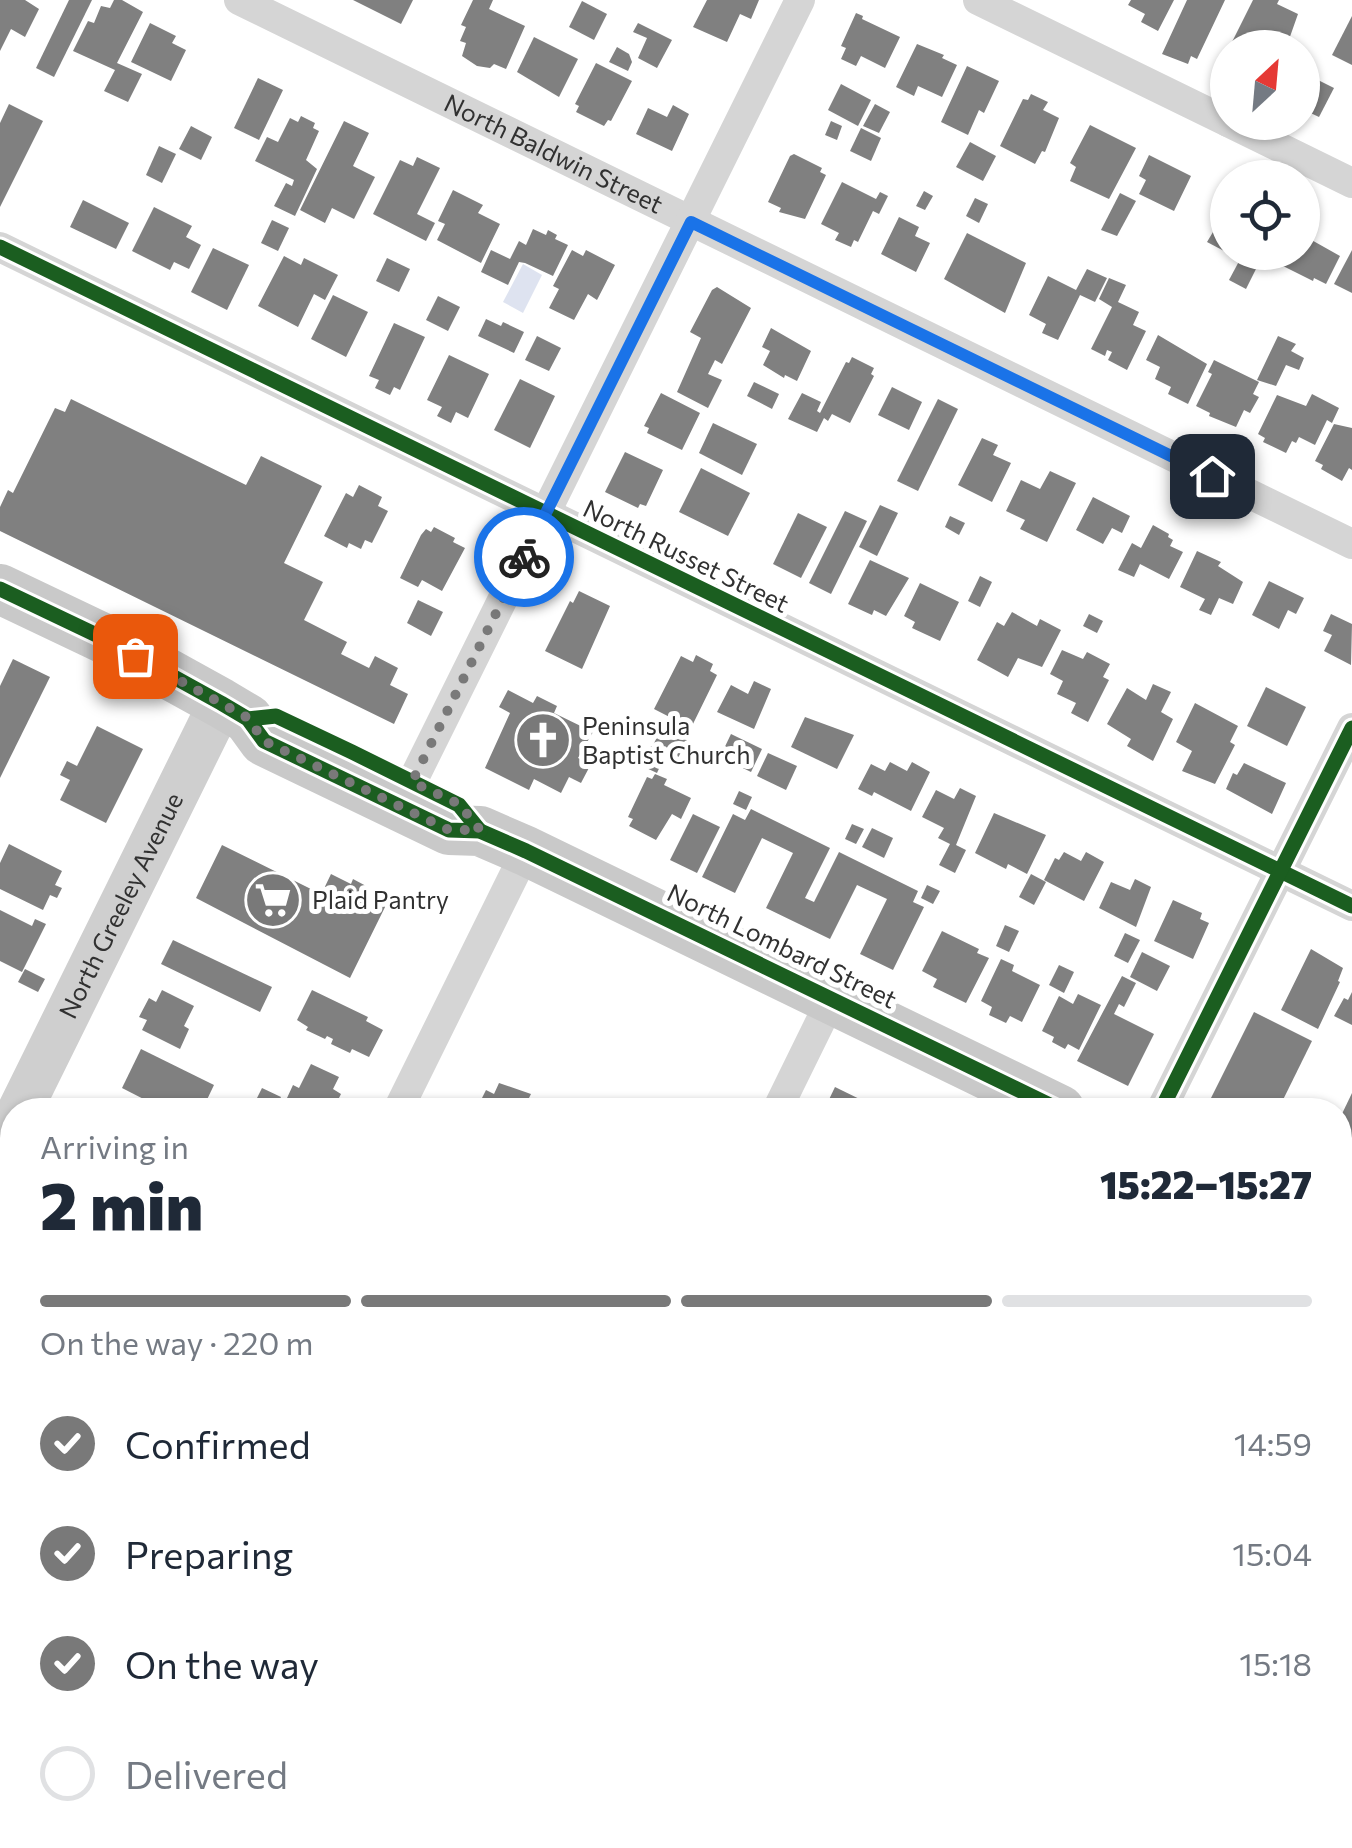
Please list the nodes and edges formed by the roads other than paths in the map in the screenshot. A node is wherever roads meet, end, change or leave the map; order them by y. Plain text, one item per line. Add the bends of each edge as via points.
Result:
1 (239, 0) edge
2 (800, 0) edge
3 (978, 0) edge
4 (1210, 113) edge
5 (1265, 140) edge
6 (1352, 183) edge
7 (691, 222) junction
8 (0, 248) edge
9 (545, 515) junction
10 (1352, 544) edge
11 (0, 589) edge
12 (235, 711) junction
13 (1352, 728) edge
14 (412, 782) junction
15 (480, 830) junction
16 (526, 851) junction
17 (1281, 872) junction
18 (1352, 906) edge
19 (832, 998) junction
20 (26, 1098) edge
21 (404, 1098) edge
22 (783, 1098) edge
23 (1036, 1098) edge
24 (1167, 1098) edge

1 - 7 street, North Baldwin Street
2 - 7 street
3 - 4 street
5 - 6 street
7 - 9 street
7 - 10 street, North Baldwin Street
8 - 9 street, North Russet Street
9 - 14 street
9 - 17 street, North Russet Street
11 - 12 main road, North Lombard Street
12 - 14 main road, North Lombard Street via 276,716
12 - 15 main road, North Lombard Street via 264,741 449,830
12 - 20 street, North Greeley Avenue
13 - 17 street
14 - 15 main road, North Lombard Street via 459,804
15 - 16 main road, North Lombard Street
16 - 19 main road, North Lombard Street
16 - 21 street
17 - 18 street, North Russet Street
17 - 24 street
19 - 22 street
19 - 23 main road, North Lombard Street

